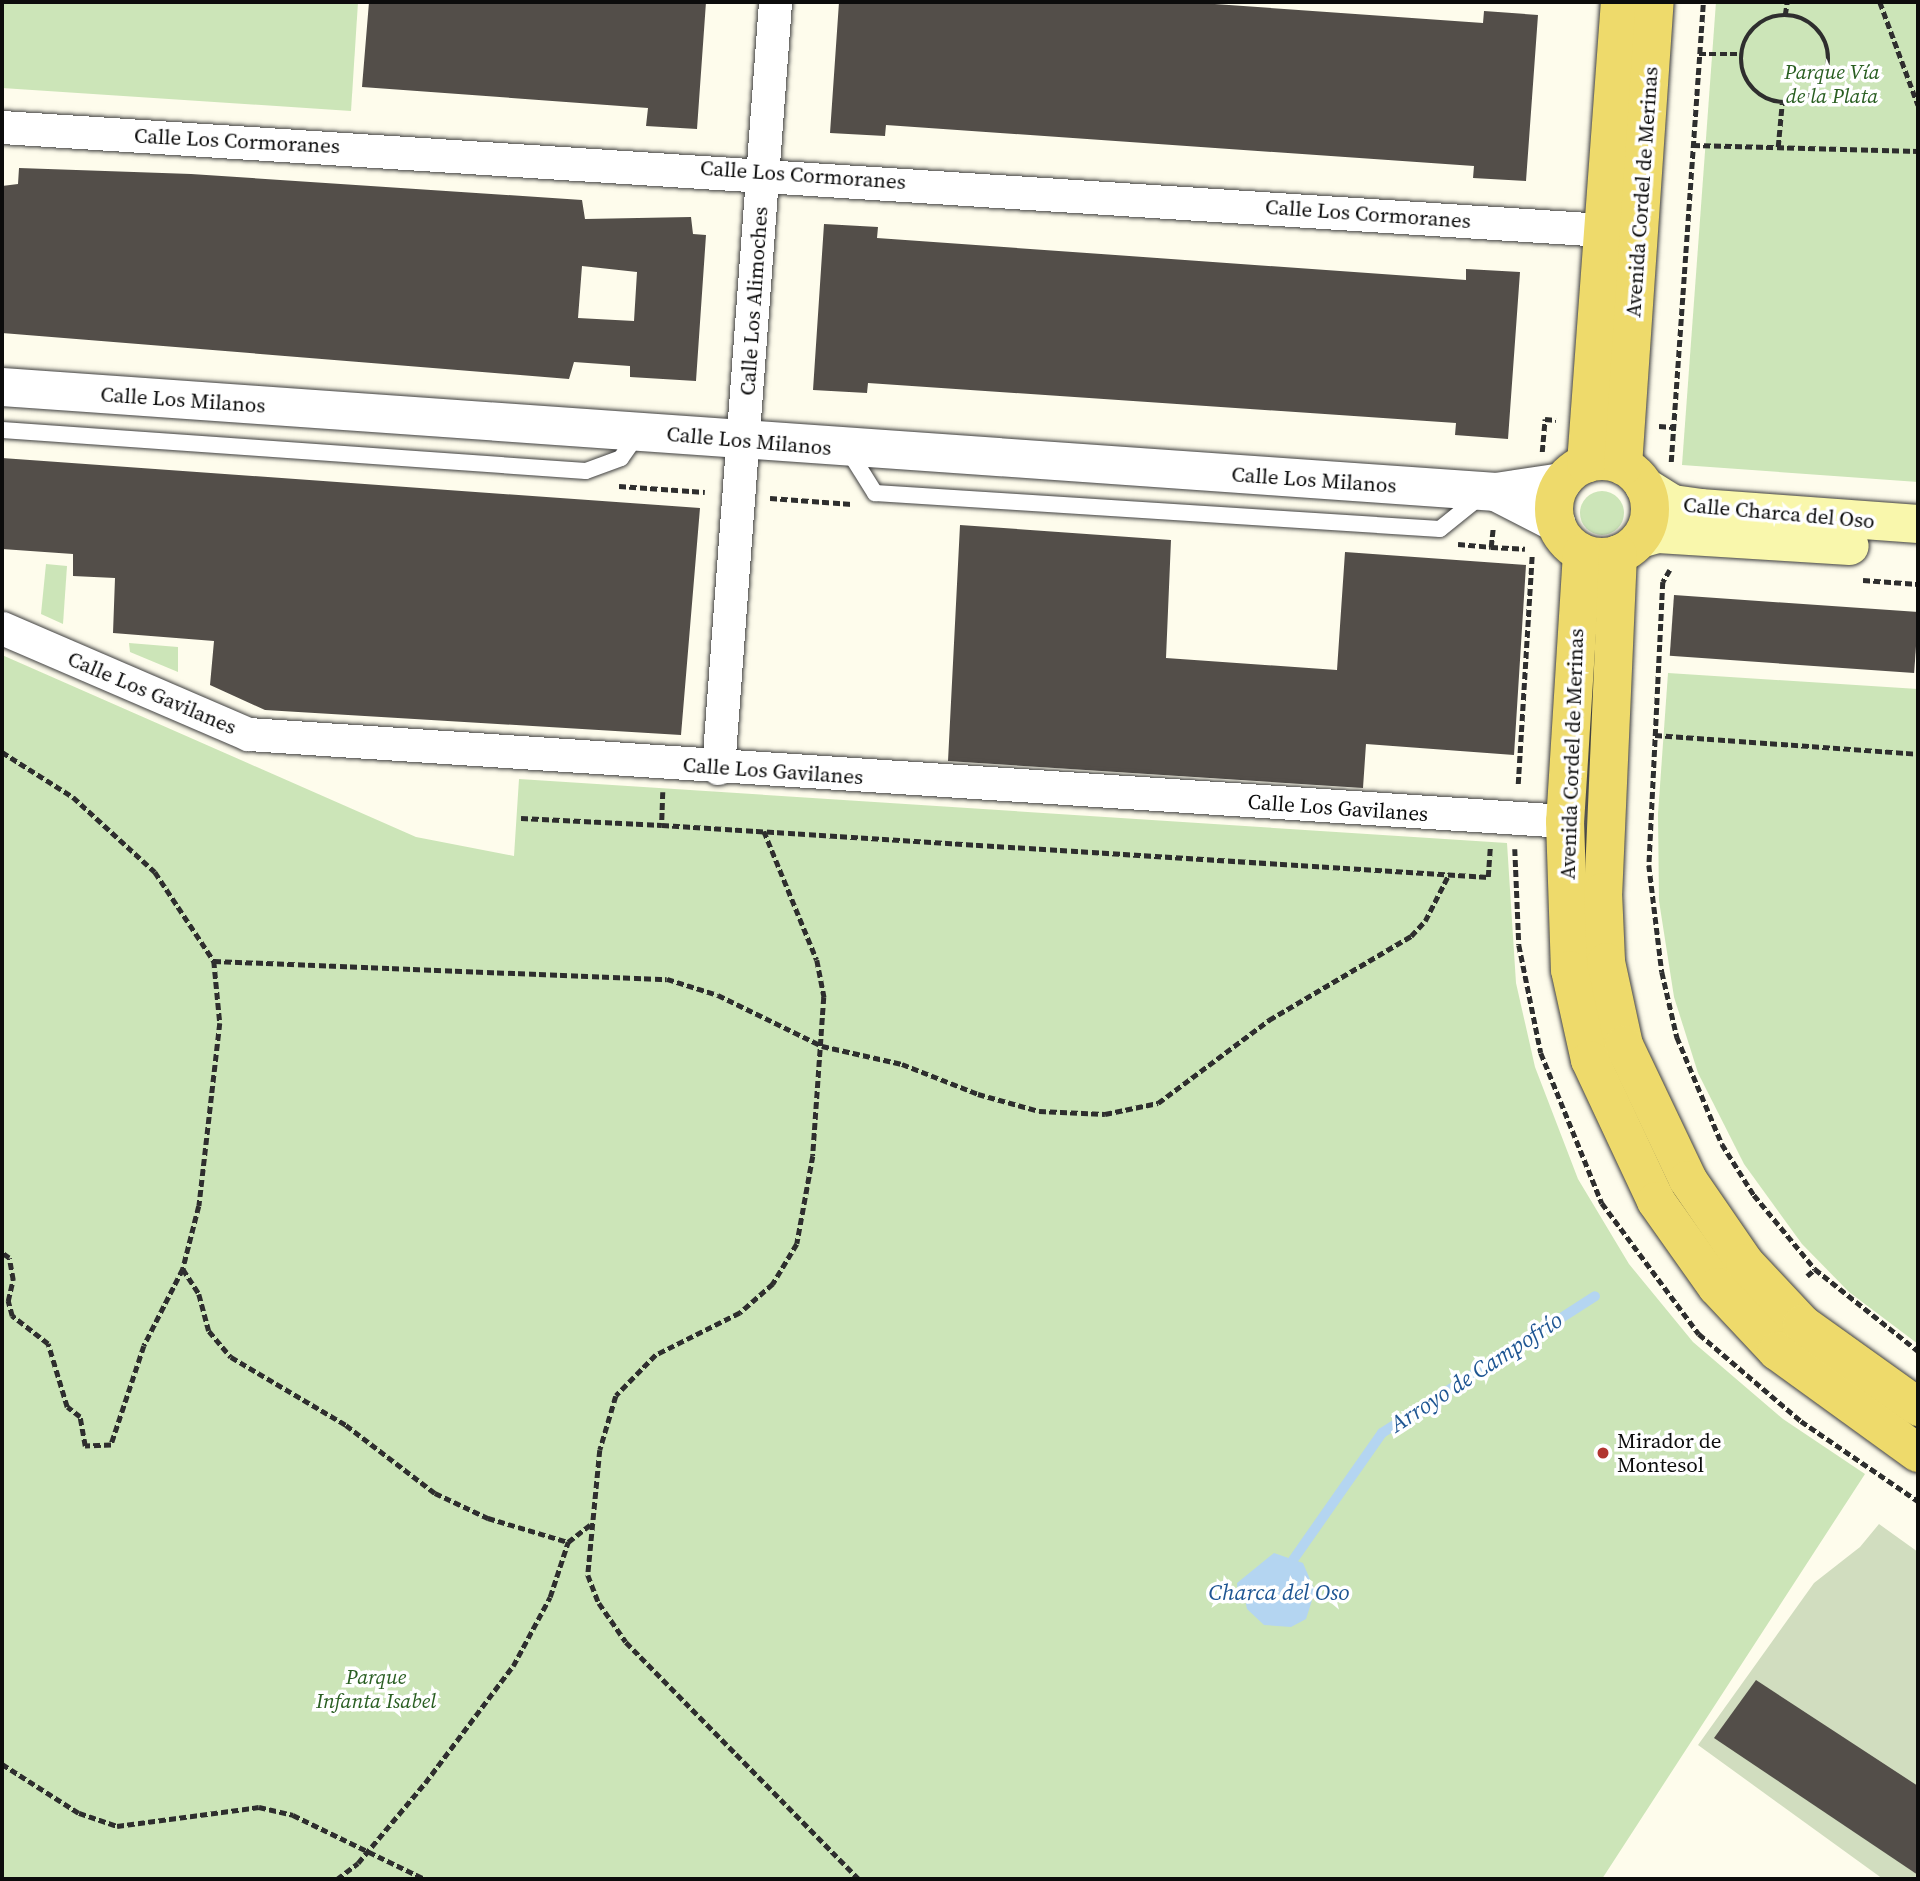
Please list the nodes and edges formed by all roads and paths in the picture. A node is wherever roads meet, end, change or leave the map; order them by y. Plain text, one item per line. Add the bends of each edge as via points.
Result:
1 (775, 2) edge
2 (1620, 2) edge
3 (1655, 2) edge
4 (1703, 2) edge
5 (1787, 2) edge
6 (1880, 2) edge
7 (1785, 15) junction
8 (1699, 54) junction
9 (1741, 54) junction
10 (1782, 103) junction
11 (1918, 105) edge
12 (2, 127) edge
13 (1693, 145) junction
14 (1778, 147) junction
15 (1918, 151) edge
16 (763, 172) junction
17 (1603, 230) junction
18 (2, 387) edge
19 (2, 430) edge
20 (640, 432) junction
21 (743, 441) junction
22 (1618, 475) junction
23 (1491, 491) junction
24 (1556, 523) junction
25 (1918, 524) edge
26 (1613, 549) junction
27 (1918, 550) edge
28 (1675, 568) dead end
29 (1849, 580) dead end
30 (1918, 584) edge
31 (2, 628) edge
32 (1655, 735) junction
33 (2, 752) edge
34 (1918, 754) edge
35 (664, 764) junction
36 (718, 768) junction
37 (522, 818) dead end
38 (1493, 818) junction
39 (1565, 821) junction
40 (662, 825) junction
41 (764, 831) junction
42 (1449, 874) junction
43 (214, 961) junction
44 (821, 1046) junction
45 (2, 1253) edge
46 (183, 1269) junction
47 (1815, 1269) junction
48 (1779, 1299) junction
49 (1918, 1351) edge
50 (1918, 1407) edge
51 (1918, 1453) edge
52 (590, 1525) junction
53 (568, 1542) junction
54 (2, 1764) edge
55 (366, 1847) junction
56 (337, 1879) edge
57 (425, 1879) edge
58 (859, 1879) edge

1 - 16 street, Calle Los Alimoches
2 - 17 main road, Avenida Cordel de Merinas
3 - 22 main road, Avenida Cordel de Merinas
4 - 8 path
5 - 7 path
6 - 11 path
7 - 9 path via 1755,27
7 - 10 path via 1801,18 1821,33 1829,68 1815,92
8 - 9 path
8 - 13 path
9 - 10 path via 1750,86
10 - 14 path
12 - 16 street, Calle Los Cormoranes
13 - 14 path
13 - 22 path
14 - 15 path
16 - 17 street, Calle Los Cormoranes
16 - 21 street, Calle Los Alimoches
17 - 22 main road, Avenida Cordel de Merinas
18 - 20 street, Calle Los Milanos
19 - 20 lane via 586,471 621,458
20 - 21 street, Calle Los Milanos
21 - 23 street, Calle Los Milanos
21 - 36 street, Calle Los Alimoches
22 - 23 street, Calle Los Milanos
22 - 24 main road via 1556,496
22 - 25 main road, Calle Charca del Oso via 1673,504 1700,509
22 - 26 main road via 1650,513
23 - 24 street, Calle Los Milanos
24 - 26 main road
26 - 27 main road, Calle Charca del Oso via 1658,534
26 - 39 main road, Avenida Cordel de Merinas
26 - 48 main road, Avenida Cordel de Merinas via 1603,892 1606,962 1624,1045 1653,1115 1688,1180 1745,1263
28 - 32 path via 1663,582
29 - 30 path
31 - 35 street, Calle Los Gavilanes via 248,734
32 - 34 path
32 - 47 path via 1649,865 1662,972 1677,1037 1723,1144 1766,1212
33 - 43 path via 73,797 155,872
35 - 36 street, Calle Los Gavilanes
35 - 40 path
36 - 38 street, Calle Los Gavilanes
37 - 40 path
38 - 39 street, Calle Los Gavilanes
38 - 42 path via 1488,877
39 - 51 main road, Avenida Cordel de Merinas via 1570,971 1590,1059 1656,1202 1717,1287 1777,1351
40 - 41 path
41 - 42 path
41 - 44 path via 817,960 824,997
42 - 44 path via 1424,921 1410,936 1269,1020 1158,1103 1105,1114 1040,1111 902,1064
43 - 44 path via 654,978 718,995
43 - 46 path via 220,1023 199,1206
44 - 52 path via 813,1156 797,1244 773,1284 740,1313 656,1355 616,1396 600,1450
45 - 46 path via 9,1258 13,1280 8,1301 12,1316 48,1344 66,1407 80,1417 85,1446 98,1449 111,1445 144,1346
46 - 53 path via 200,1294 209,1331 231,1357 346,1425 435,1493 488,1518
47 - 48 path
47 - 49 path
48 - 50 main road, Avenida Cordel de Merinas via 1802,1324
52 - 53 path
52 - 58 path via 587,1575 598,1603 626,1642
53 - 55 path via 527,1646 449,1754
54 - 55 path via 79,1813 117,1826 259,1807 293,1815
55 - 56 path via 358,1863
55 - 57 path

